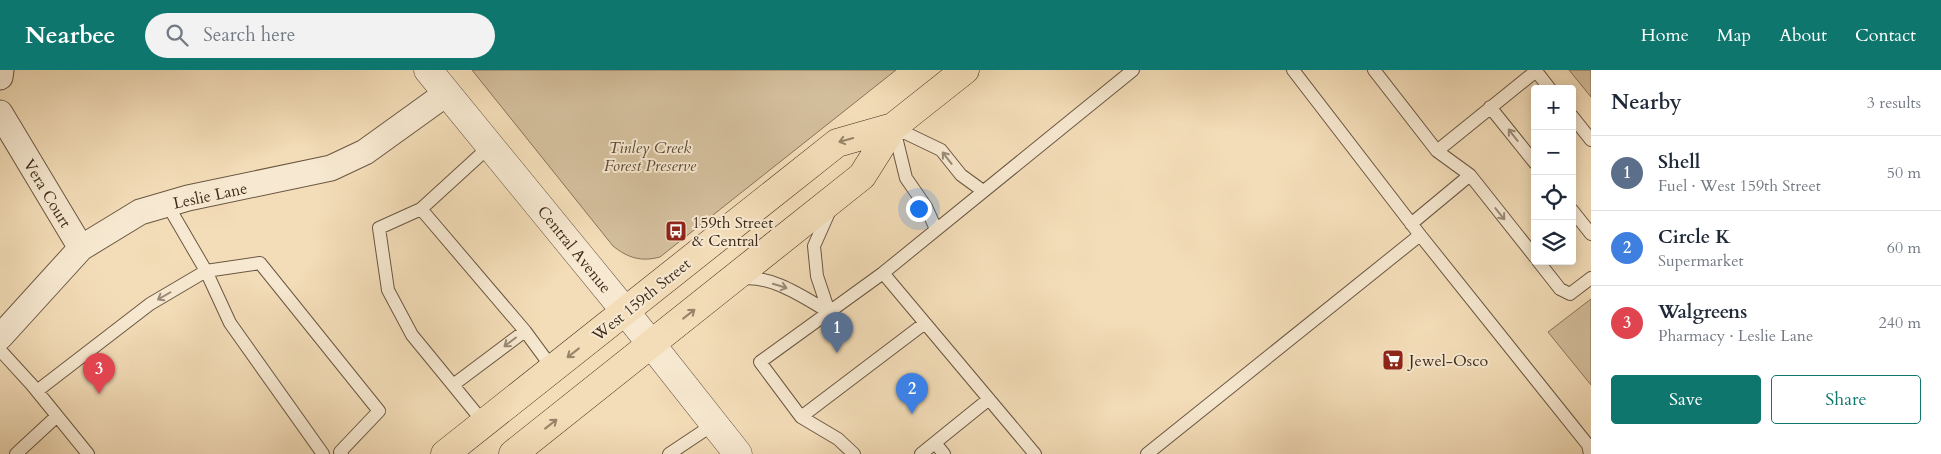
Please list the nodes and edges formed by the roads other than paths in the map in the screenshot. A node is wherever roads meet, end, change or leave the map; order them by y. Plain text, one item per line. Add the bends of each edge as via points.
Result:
1 (1, 70) edge
2 (428, 70) edge
3 (965, 70) edge
4 (1133, 70) edge
5 (1293, 70) edge
6 (1374, 70) edge
7 (1536, 71) edge
8 (0, 77) edge
9 (1547, 85) edge
10 (446, 93) junction
11 (1490, 107) junction
12 (0, 113) edge
13 (1576, 121) edge
14 (893, 127) junction
15 (1591, 140) edge
16 (490, 146) junction
17 (1438, 151) junction
18 (1531, 158) edge
19 (1470, 175) junction
20 (983, 191) junction
21 (836, 197) junction
22 (167, 204) junction
23 (421, 209) junction
24 (1576, 215) edge
25 (1411, 224) junction
26 (936, 229) junction
27 (1591, 234) edge
28 (1420, 235) junction
29 (81, 248) junction
30 (1531, 252) edge
31 (1541, 265) edge
32 (206, 271) junction
33 (883, 273) junction
34 (1591, 278) edge
35 (733, 280) junction
36 (625, 311) junction
37 (829, 312) junction
38 (925, 323) junction
39 (525, 330) junction
40 (0, 337) edge
41 (651, 344) junction
42 (0, 350) edge
43 (553, 369) junction
44 (453, 385) junction
45 (37, 391) junction
46 (989, 399) junction
47 (57, 416) junction
48 (801, 417) junction
49 (484, 423) junction
50 (714, 424) junction
51 (935, 443) junction
52 (526, 447) edge
53 (340, 453) edge
54 (16, 454) edge
55 (88, 454) edge
56 (323, 454) edge
57 (445, 454) edge
58 (669, 454) edge
59 (738, 454) edge
60 (854, 454) edge
61 (920, 454) edge
62 (944, 454) edge
63 (1035, 454) edge
64 (1147, 454) edge
65 (1590, 454) edge

1 - 8 street
2 - 10 street, Central Avenue
3 - 14 main road, West 159th Street
4 - 20 lane
5 - 25 lane
6 - 17 lane
7 - 9 lane
7 - 11 lane
10 - 16 street, Central Avenue
10 - 22 street, Leslie Lane via 365,152 331,168
11 - 17 lane
18 -> 11 lane
12 - 29 street, Vera Court
13 - 15 lane
20 -> 14 lane via 961,175 941,150
14 - 21 main road, West 159th Street via 862,176
14 - 26 lane via 906,178 926,207
14 -> 36 main road, West 159th Street via 837,143
16 - 23 lane
16 - 36 street, Central Avenue
17 - 19 lane
19 - 25 lane
19 -> 30 lane
20 - 26 lane
21 - 35 main road, West 159th Street
21 - 37 lane via 814,246 816,276
22 - 29 street, Leslie Lane via 140,212
22 - 32 lane
23 - 39 lane
23 - 44 lane via 379,228 388,290 412,335
24 - 27 lane
25 - 28 lane
26 - 33 lane
28 - 64 lane
28 - 65 lane via 1588,445
29 - 40 street, Leslie Lane
31 - 34 lane via 1560,288 1570,294
32 -> 45 lane via 150,304
32 - 53 lane via 260,263 379,412
32 - 56 lane via 230,323
33 - 37 lane
33 - 38 lane
35 -> 37 lane via 750,277 791,289
41 -> 35 main road, West 159th Street
36 - 41 street, Central Avenue
36 -> 43 main road, West 159th Street
37 - 48 lane via 760,362
38 - 46 lane
38 - 48 lane
39 - 43 lane
39 -> 44 lane
41 - 50 street, Central Avenue
52 -> 41 main road, West 159th Street
42 - 45 lane
43 - 49 main road, West 159th Street
44 - 49 lane
45 - 47 lane
46 - 51 lane
46 - 63 lane
47 - 54 lane
47 - 55 lane
48 - 60 lane via 838,439
49 - 57 main road, West 159th Street
50 - 58 lane
50 - 59 street, Central Avenue
51 - 61 lane
51 - 62 lane

